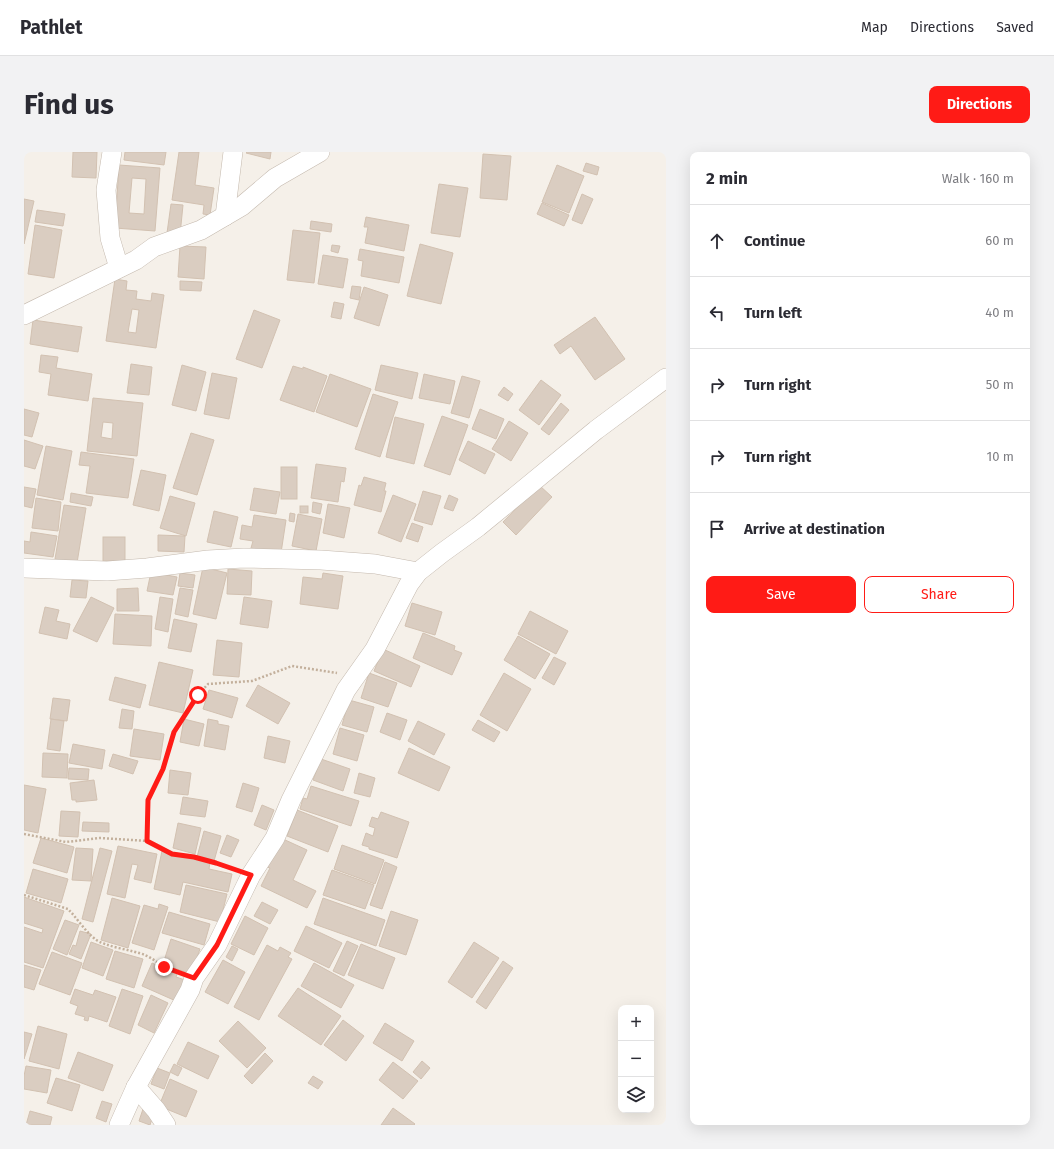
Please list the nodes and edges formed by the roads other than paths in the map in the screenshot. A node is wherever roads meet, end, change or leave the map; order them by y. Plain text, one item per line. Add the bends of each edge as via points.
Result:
1 (112, 152) edge
2 (233, 152) edge
3 (320, 152) edge
4 (225, 216) junction
5 (119, 268) junction
6 (24, 315) edge
7 (666, 378) edge
8 (24, 568) edge
9 (418, 572) junction
10 (136, 1087) junction
11 (118, 1125) edge
12 (166, 1125) edge

1 - 5 street via 106,190 110,238
2 - 4 street
3 - 4 street via 275,178 242,206
4 - 5 street via 201,230 154,247
5 - 6 street
7 - 9 street via 596,430 478,527
8 - 9 street via 107,571 244,558 376,564
9 - 10 street via 409,584 376,649 353,680 333,715 275,838 251,875 217,945 194,978 190,990
10 - 11 street
10 - 12 street

